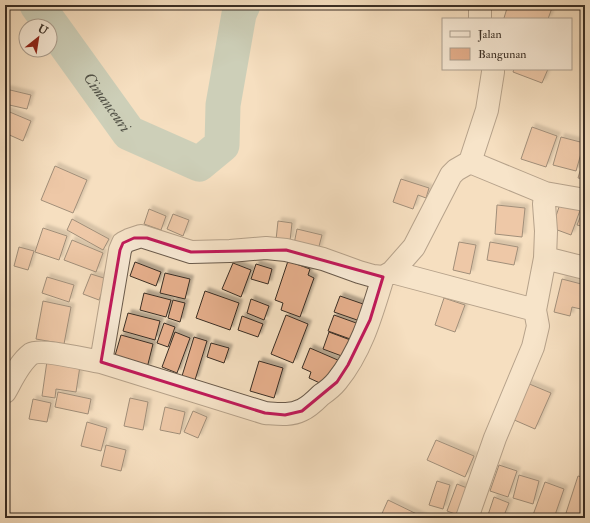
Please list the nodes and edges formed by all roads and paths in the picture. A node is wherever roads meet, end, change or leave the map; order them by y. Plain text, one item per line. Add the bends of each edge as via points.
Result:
1 (480, 5) edge
2 (480, 18) edge
3 (493, 70) edge
4 (470, 162) junction
5 (545, 193) junction
6 (585, 200) edge
7 (545, 258) junction
8 (585, 268) edge
9 (387, 274) junction
10 (535, 310) junction
11 (101, 362) junction
12 (5, 392) edge
13 (467, 518) edge

1 - 2 street
3 - 4 street via 487,110
4 - 5 street
4 - 9 street via 451,175 414,247
5 - 6 street
5 - 7 street
7 - 8 street
7 - 10 street
9 - 10 street
9 - 11 street via 361,342 348,366 337,382 302,411 285,415 266,413
9 - 11 street via 366,274 323,259 286,250 266,248 230,252 191,252 141,236 134,238 123,244 120,250
10 - 13 street via 538,326 533,347 495,438
11 - 12 street via 43,352 33,353 25,360

